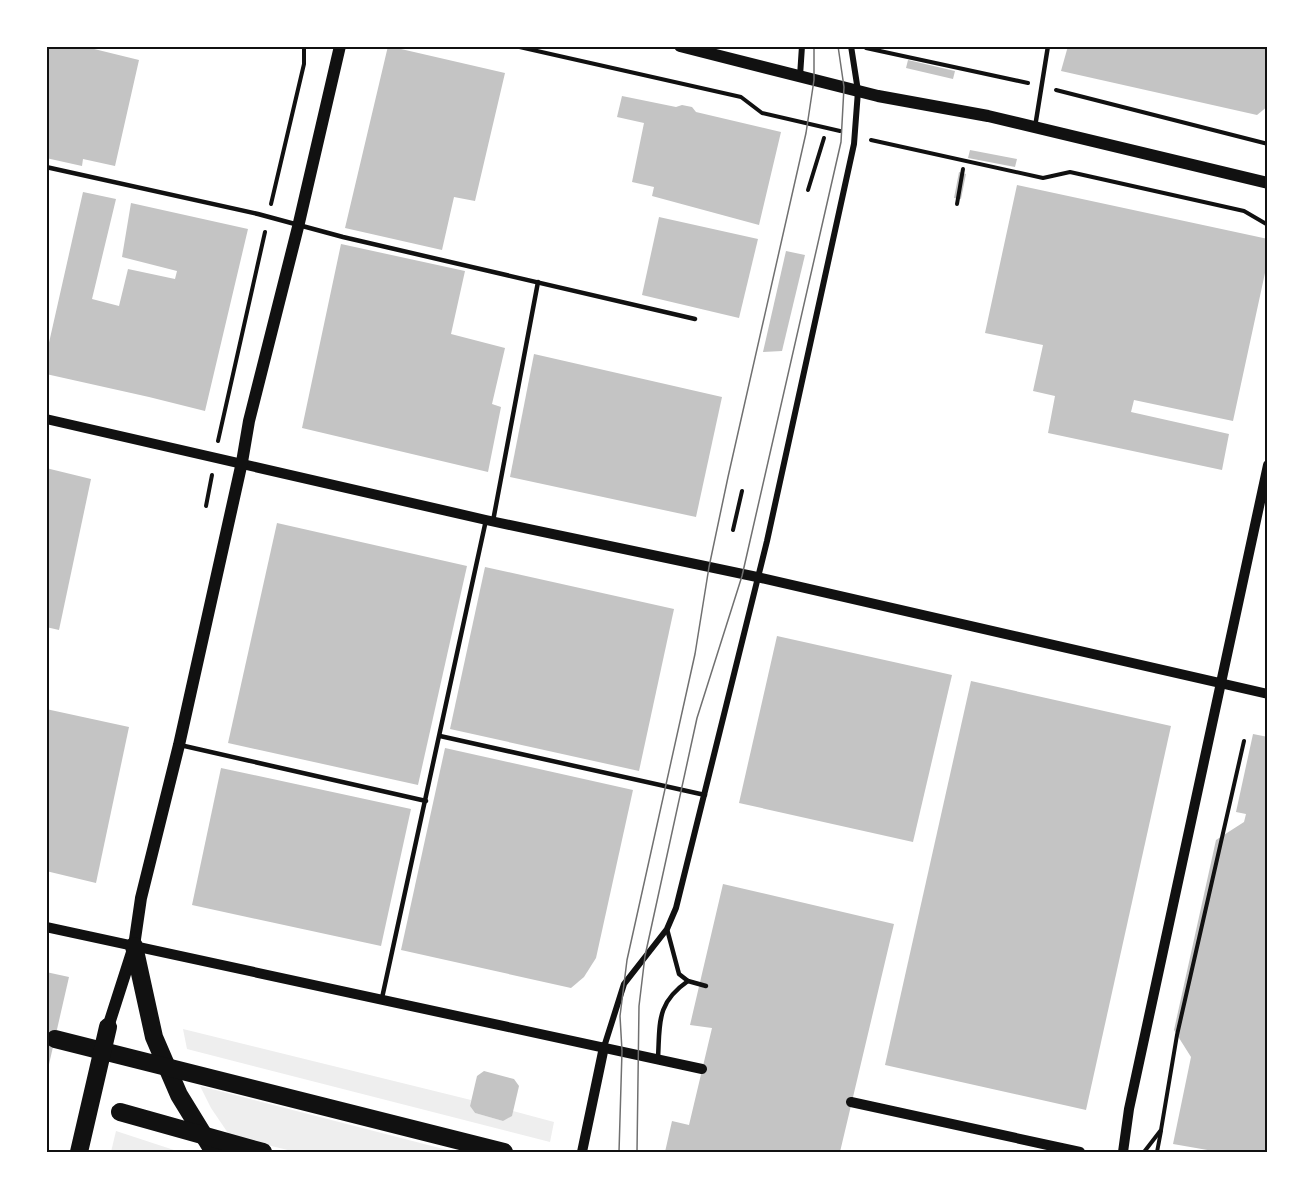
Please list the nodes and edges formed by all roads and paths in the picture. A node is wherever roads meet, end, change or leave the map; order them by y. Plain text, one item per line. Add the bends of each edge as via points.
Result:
1 (340, 46) edge
2 (515, 46) edge
3 (680, 46) edge
4 (802, 46) edge
5 (851, 46) edge
6 (1048, 46) edge
7 (864, 48) dead end
8 (800, 77) junction
9 (1041, 87) junction
10 (858, 91) junction
11 (1035, 127) junction
12 (855, 136) junction
13 (824, 138) dead end
14 (1268, 144) edge
15 (46, 167) edge
16 (963, 169) dead end
17 (1268, 183) edge
18 (808, 190) dead end
19 (957, 204) dead end
20 (1268, 225) edge
21 (298, 226) junction
22 (538, 282) junction
23 (695, 319) dead end
24 (46, 418) edge
25 (242, 462) junction
26 (1268, 465) edge
27 (742, 491) dead end
28 (489, 520) junction
29 (733, 530) dead end
30 (757, 577) junction
31 (1220, 683) junction
32 (1268, 694) edge
33 (440, 736) junction
34 (1244, 741) dead end
35 (179, 745) junction
36 (705, 795) junction
37 (426, 801) junction
38 (46, 927) edge
39 (667, 929) junction
40 (134, 946) junction
41 (688, 981) junction
42 (706, 986) dead end
43 (382, 998) junction
44 (108, 1027) joint
45 (55, 1039) dead end
46 (604, 1047) junction
47 (658, 1059) junction
48 (702, 1069) dead end
49 (851, 1102) dead end
50 (120, 1112) dead end
51 (1161, 1130) junction
52 (79, 1152) edge
53 (214, 1152) edge
54 (263, 1152) edge
55 (504, 1152) edge
56 (582, 1152) edge
57 (1080, 1152) edge
58 (1123, 1152) edge
59 (1144, 1152) edge
60 (1157, 1152) edge

1 - 21 main road
2 - 12 path via 741,97 762,113
3 - 8 main road
4 - 8 street
5 - 10 street
6 - 9 lane
7 - 9 path
8 - 10 main road
9 - 11 lane
9 - 14 path
10 - 11 main road
10 - 12 street
11 - 17 main road
12 - 20 path via 1043,178 1070,172 1244,211
12 - 30 street
13 - 18 path
15 - 21 lane
16 - 19 path
21 - 22 lane
21 - 25 main road
22 - 23 lane
22 - 28 lane
24 - 25 street
25 - 28 street
25 - 35 main road
26 - 31 street
27 - 29 path
28 - 30 street
28 - 33 lane
30 - 31 street
30 - 36 street
31 - 32 street
31 - 58 street
33 - 36 lane
33 - 37 lane
34 - 51 path via 1177,1035
35 - 37 lane
35 - 40 main road via 141,898
36 - 39 street
37 - 43 lane
38 - 40 street
39 - 41 lane via 679,974
39 - 46 street via 624,984
40 - 43 street
40 - 44 main road
40 - 53 highway via 154,1037 179,1095
41 - 42 lane
41 - 47 lane via 673,991 661,1011
43 - 46 street
44 - 52 highway
45 - 55 highway
46 - 47 street
46 - 56 street
47 - 48 street
49 - 57 street
50 - 54 highway
51 - 59 path
51 - 60 path

